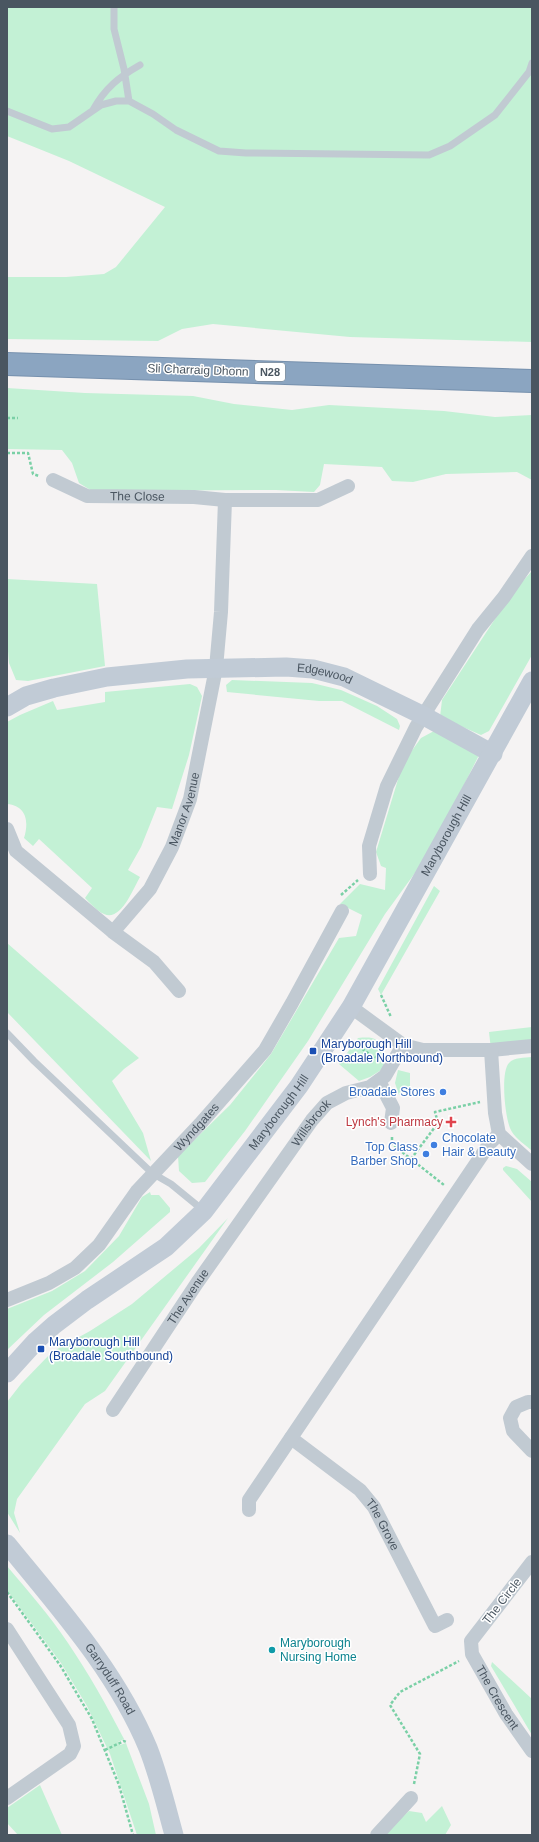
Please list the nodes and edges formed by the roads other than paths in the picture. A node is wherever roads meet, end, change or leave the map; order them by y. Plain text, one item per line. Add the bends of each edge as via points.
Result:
1 (114, 7) edge
2 (532, 63) edge
3 (140, 65) dead end
4 (125, 74) junction
5 (129, 101) junction
6 (7, 111) edge
7 (93, 111) junction
8 (7, 364) edge
9 (532, 381) edge
10 (54, 480) road end
11 (348, 486) dead end
12 (225, 500) junction
13 (532, 556) edge
14 (216, 668) junction
15 (532, 681) edge
16 (7, 707) edge
17 (424, 716) junction
18 (493, 754) junction
19 (7, 829) edge
20 (370, 874) road end
21 (342, 911) road end
22 (113, 932) junction
23 (179, 991) dead end
24 (351, 1007) junction
25 (7, 1033) edge
26 (403, 1045) junction
27 (532, 1046) edge
28 (491, 1050) junction
29 (379, 1081) junction
30 (391, 1123) road end
31 (499, 1134) junction
32 (532, 1164) edge
33 (152, 1173) junction
34 (266, 1185) joint
35 (204, 1211) junction
36 (7, 1300) edge
37 (7, 1373) edge
38 (532, 1402) edge
39 (113, 1410) dead end
40 (291, 1438) junction
41 (532, 1451) edge
42 (249, 1510) dead end
43 (7, 1544) edge
44 (532, 1562) edge
45 (447, 1620) dead end
46 (7, 1629) edge
47 (472, 1647) joint
48 (532, 1751) edge
49 (7, 1798) edge
50 (411, 1798) road end
51 (174, 1835) edge
52 (377, 1835) edge

1 - 4 lane via 114,29
2 - 5 lane via 530,72 495,115 450,146 429,155 219,151 176,130
3 - 4 lane
4 - 5 lane
4 - 7 lane via 105,90
5 - 7 lane via 101,105
6 - 7 lane via 52,129 69,127
8 - 9 highway, Sli Charraig Dhonn / N28
10 - 12 street, The Close via 87,496 194,497
11 - 12 street, The Close via 318,500
12 - 14 street
13 - 17 street via 478,629
14 - 16 street, Edgewood via 107,678 26,696
14 - 17 street, Edgewood via 313,669 344,677
14 - 22 street, Manor Avenue via 190,799 172,847 150,889
15 - 18 street, Maryborough Hill
17 - 18 street, Edgewood
17 - 20 street via 387,786 369,846
18 - 24 street, Maryborough Hill
19 - 22 street via 16,851
21 - 33 street, Wyndgates via 265,1050 200,1124
22 - 23 street via 154,962
24 - 26 street
24 - 35 street, Maryborough Hill via 299,1086
25 - 33 lane
26 - 28 street via 423,1050
26 - 29 street, Willsbrook via 385,1076
27 - 28 street
28 - 31 street
29 - 30 street via 393,1108
29 - 34 street, Willsbrook via 370,1087 346,1093 328,1103 312,1120
31 - 32 street
31 - 40 street via 490,1143
33 - 35 lane via 171,1184
33 - 36 street, Wyndgates via 137,1190 99,1245 75,1268 49,1283
34 - 39 street, The Avenue
35 - 37 street, Maryborough Hill via 166,1247 54,1325
38 - 41 street via 516,1407 510,1418 513,1431
40 - 42 street via 249,1500
40 - 45 street, The Grove via 360,1490 374,1507 435,1626
43 - 51 street, Garryduff Road via 83,1636 119,1692 147,1747
44 - 47 street, The Circle
46 - 49 street via 69,1725 74,1746 70,1754
47 - 48 street, The Crescent via 506,1714
50 - 52 street

